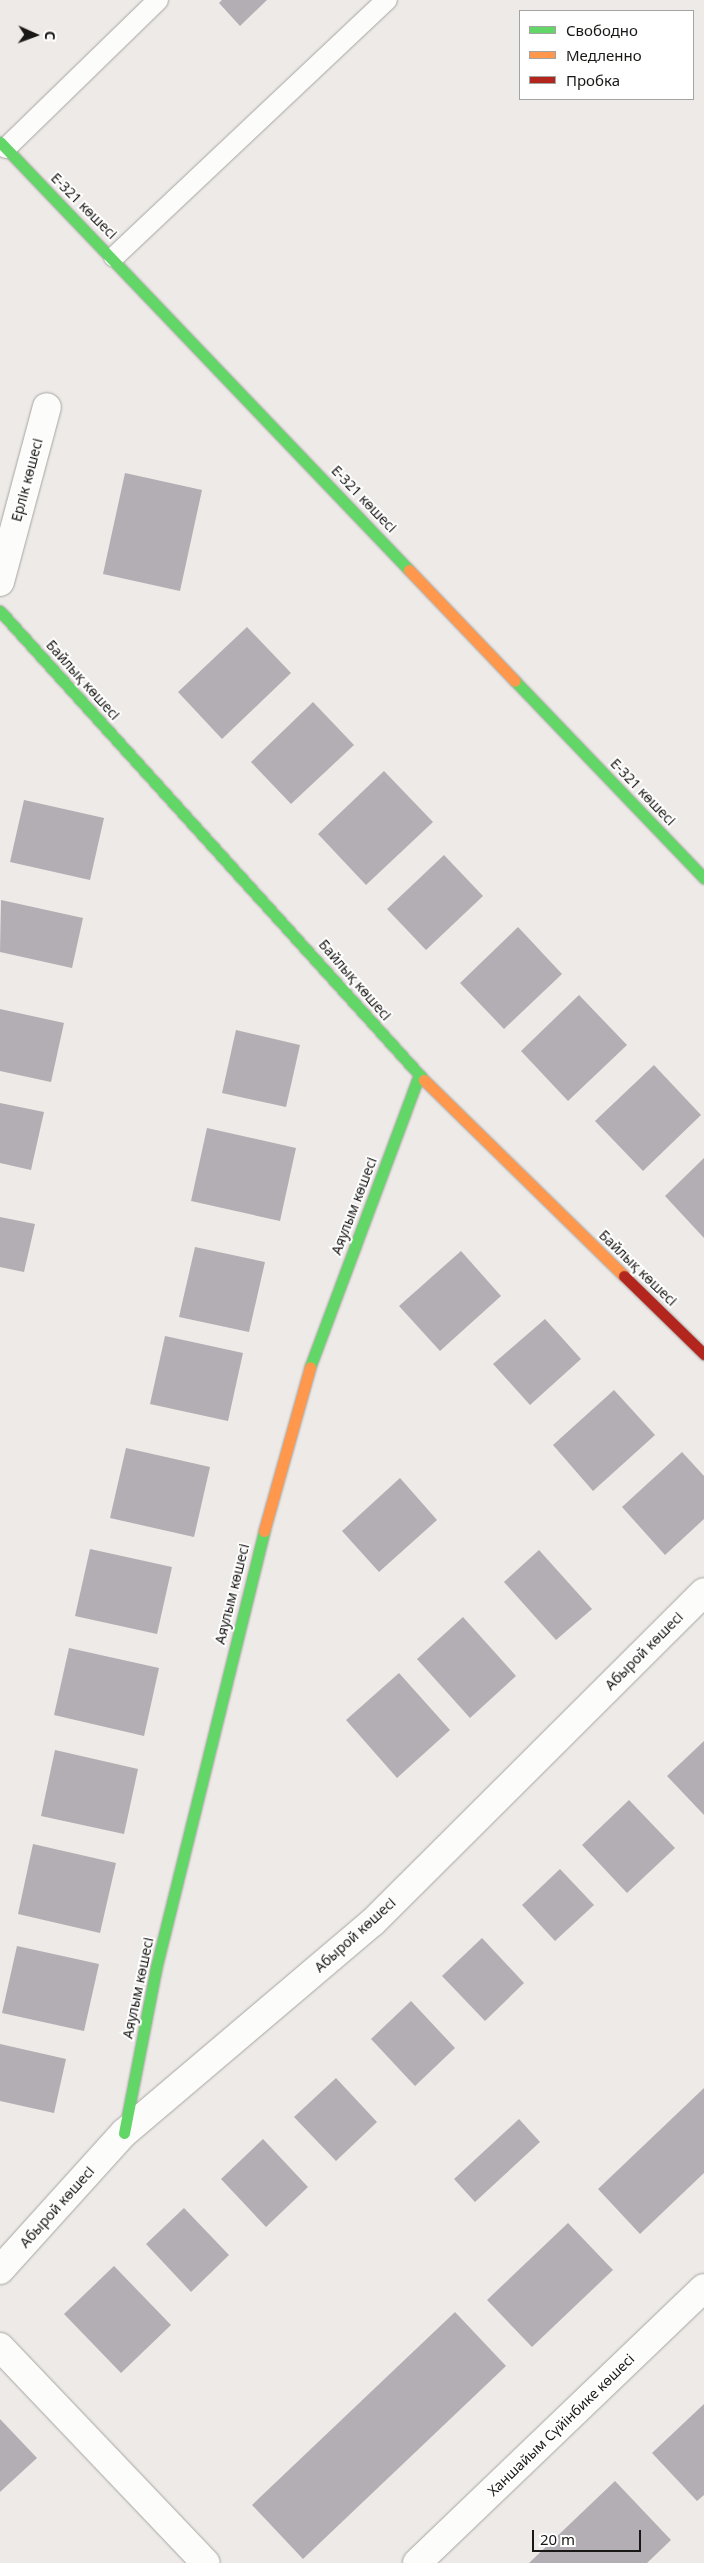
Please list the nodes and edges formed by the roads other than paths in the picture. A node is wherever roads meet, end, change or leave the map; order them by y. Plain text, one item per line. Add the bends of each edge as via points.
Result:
1 (158, 0) edge
2 (387, 0) edge
3 (3, 145) edge
4 (114, 257) junction
5 (47, 407) dead end
6 (0, 582) edge
7 (0, 611) edge
8 (704, 878) edge
9 (419, 1076) junction
10 (704, 1354) edge
11 (704, 1592) edge
12 (124, 2133) junction
13 (0, 2270) edge
14 (704, 2288) edge
15 (0, 2347) edge
16 (206, 2563) edge
17 (418, 2563) edge

1 - 3 lane
2 - 4 lane
3 - 4 street, Е-321 көшесі
4 - 8 street, Е-321 көшесі
5 - 6 street, Ерлік көшесі
7 - 9 street, Байлық көшесі
9 - 10 street, Байлық көшесі
9 - 12 street, Аяулым көшесі via 312,1358 250,1578 156,1968
11 - 12 street, Абырой көшесі via 372,1922
12 - 13 street, Абырой көшесі
14 - 17 street, Ханшайым Сүйінбике көшесі
15 - 16 street

